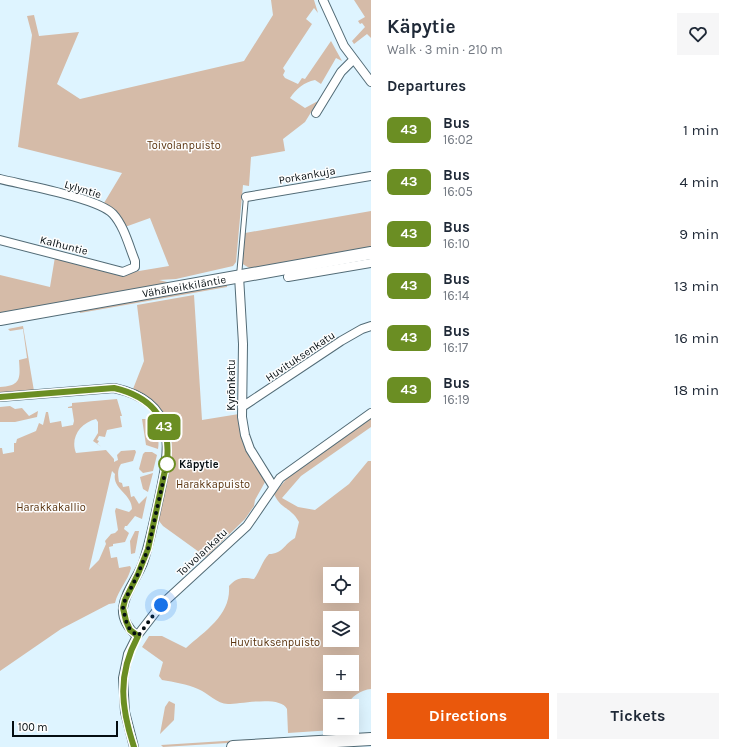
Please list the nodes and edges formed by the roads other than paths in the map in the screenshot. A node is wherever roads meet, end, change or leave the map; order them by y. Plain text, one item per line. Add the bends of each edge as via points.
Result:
1 (323, 0) edge
2 (353, 60) junction
3 (371, 82) edge
4 (316, 113) dead end
5 (371, 176) edge
6 (0, 179) edge
7 (246, 197) joint
8 (0, 240) edge
9 (370, 258) edge
10 (123, 272) joint
11 (239, 276) junction
12 (288, 277) dead end
13 (0, 319) edge
14 (371, 326) edge
15 (0, 397) edge
16 (242, 407) junction
17 (371, 413) edge
18 (273, 486) junction
19 (138, 636) junction
20 (371, 739) edge
21 (134, 747) edge
22 (233, 747) edge

1 - 2 street via 336,31
2 - 3 street
2 - 4 street via 341,72
5 - 7 street, Porkankuja
6 - 10 street, Lylyntie via 107,208 118,222 135,261 135,267
7 - 11 lane
8 - 10 street, Kalhuntie
9 - 11 street, Vähäheikkiläntie
9 - 12 street, Vähäheikkiläntie
11 - 13 street, Vähäheikkiläntie
11 - 16 street, Kyrönkatu via 243,344
14 - 16 street, Huvituksenkatu via 341,340
15 - 19 street via 114,388 140,397 160,416 167,438 167,461 148,549 123,608 130,630
16 - 18 street, Kyrönkatu via 245,435 250,449
17 - 18 street, Toivolankatu via 294,467
18 - 19 street, Toivolankatu via 247,526 161,605
19 - 21 street, Toivolankatu via 128,654 123,678 124,706
20 - 22 street

